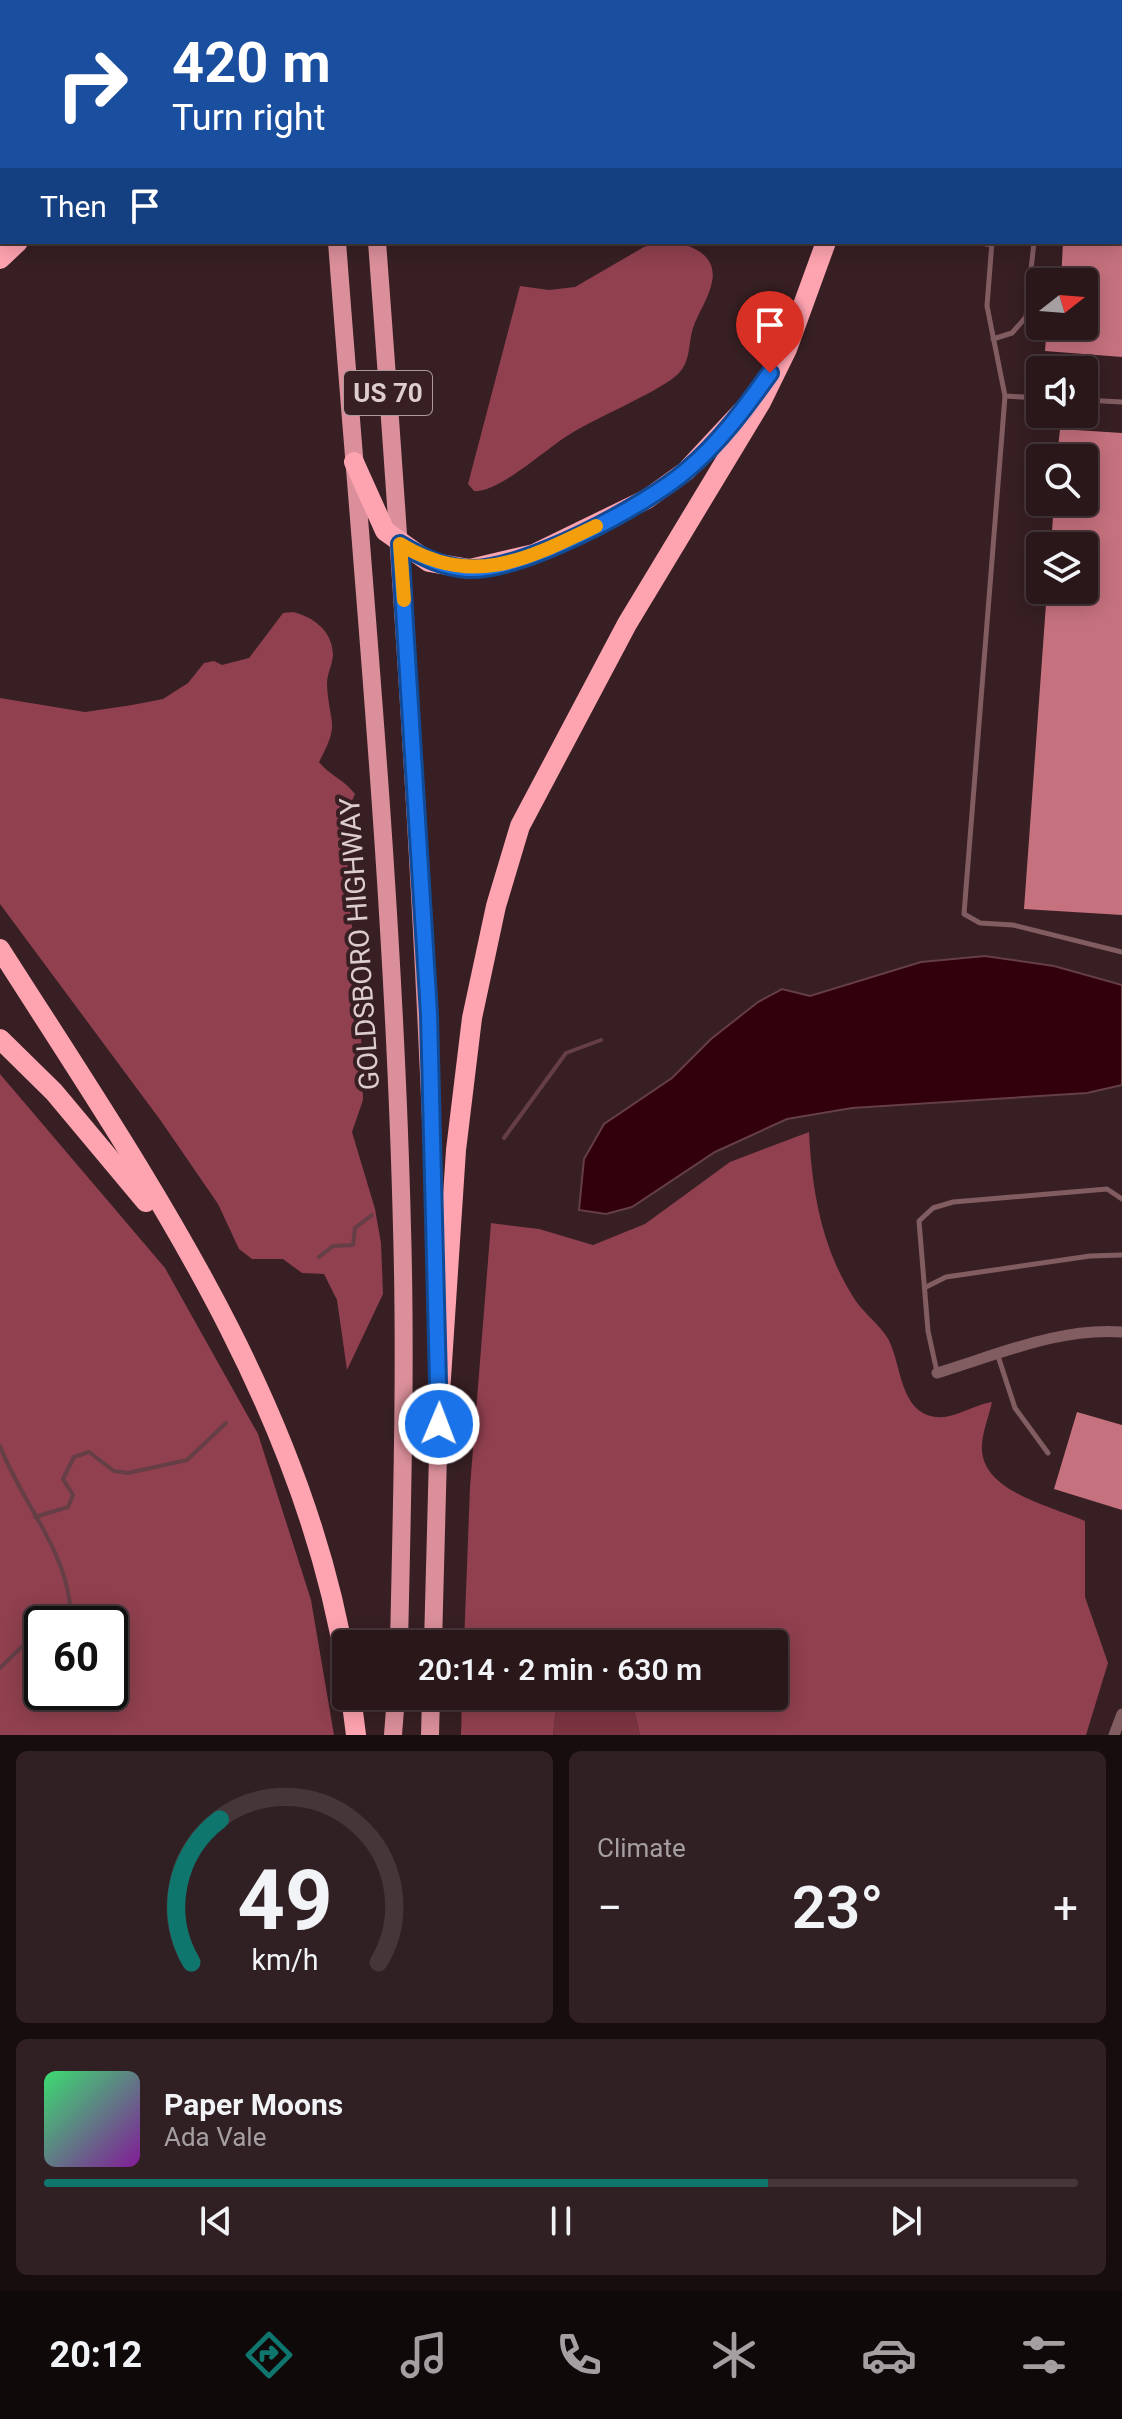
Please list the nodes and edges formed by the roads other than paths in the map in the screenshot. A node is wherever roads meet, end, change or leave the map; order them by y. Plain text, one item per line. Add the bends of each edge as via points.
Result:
1 (16, 244) edge
2 (337, 244) edge
3 (377, 244) edge
4 (825, 244) edge
5 (992, 244) edge
6 (1034, 244) edge
7 (0, 259) edge
8 (993, 339) junction
9 (787, 349) junction
10 (1005, 396) junction
11 (1026, 397) edge
12 (1098, 401) edge
13 (1122, 402) edge
14 (354, 462) junction
15 (400, 544) junction
16 (0, 949) edge
17 (1122, 952) edge
18 (0, 1039) edge
19 (1122, 1199) edge
20 (1122, 1255) edge
21 (191, 1259) junction
22 (926, 1287) junction
23 (1122, 1332) edge
24 (997, 1355) junction
25 (937, 1373) joint
26 (440, 1393) junction
27 (1048, 1453) dead end
28 (337, 1630) edge
29 (399, 1630) edge
30 (433, 1630) edge
31 (353, 1710) edge
32 (395, 1710) edge
33 (431, 1710) edge
34 (1122, 1714) edge
35 (356, 1735) edge
36 (393, 1735) edge
37 (430, 1735) edge
38 (1114, 1735) edge

1 - 7 highway
2 - 14 main road, GOLDSBORO HIGHWAY / US 70
3 - 15 main road, US 70
4 - 9 highway
5 - 8 lane via 987,306
6 - 8 lane via 1026,317 1012,333
8 - 10 lane
9 - 15 highway via 725,433 686,471 609,519 534,554 470,569 429,562
9 - 26 highway via 761,402 627,624 520,826 472,1018 456,1150
10 - 11 lane
10 - 17 lane via 964,914 980,923 1013,925
12 - 13 lane
14 - 15 highway via 374,513
14 - 29 main road, GOLDSBORO HIGHWAY / US 70 via 393,1015 402,1228
15 - 26 main road, US 70 via 429,1014
16 - 21 highway
18 - 21 highway via 102,1147
19 - 22 lane via 1107,1189 933,1208 919,1221
20 - 22 lane via 946,1277
21 - 28 highway via 278,1432
22 - 25 lane
23 - 24 street via 1068,1334
24 - 25 street
24 - 27 lane via 1015,1408
26 - 30 main road, US 70
31 - 35 highway
32 - 36 main road
33 - 37 main road
34 - 38 street

